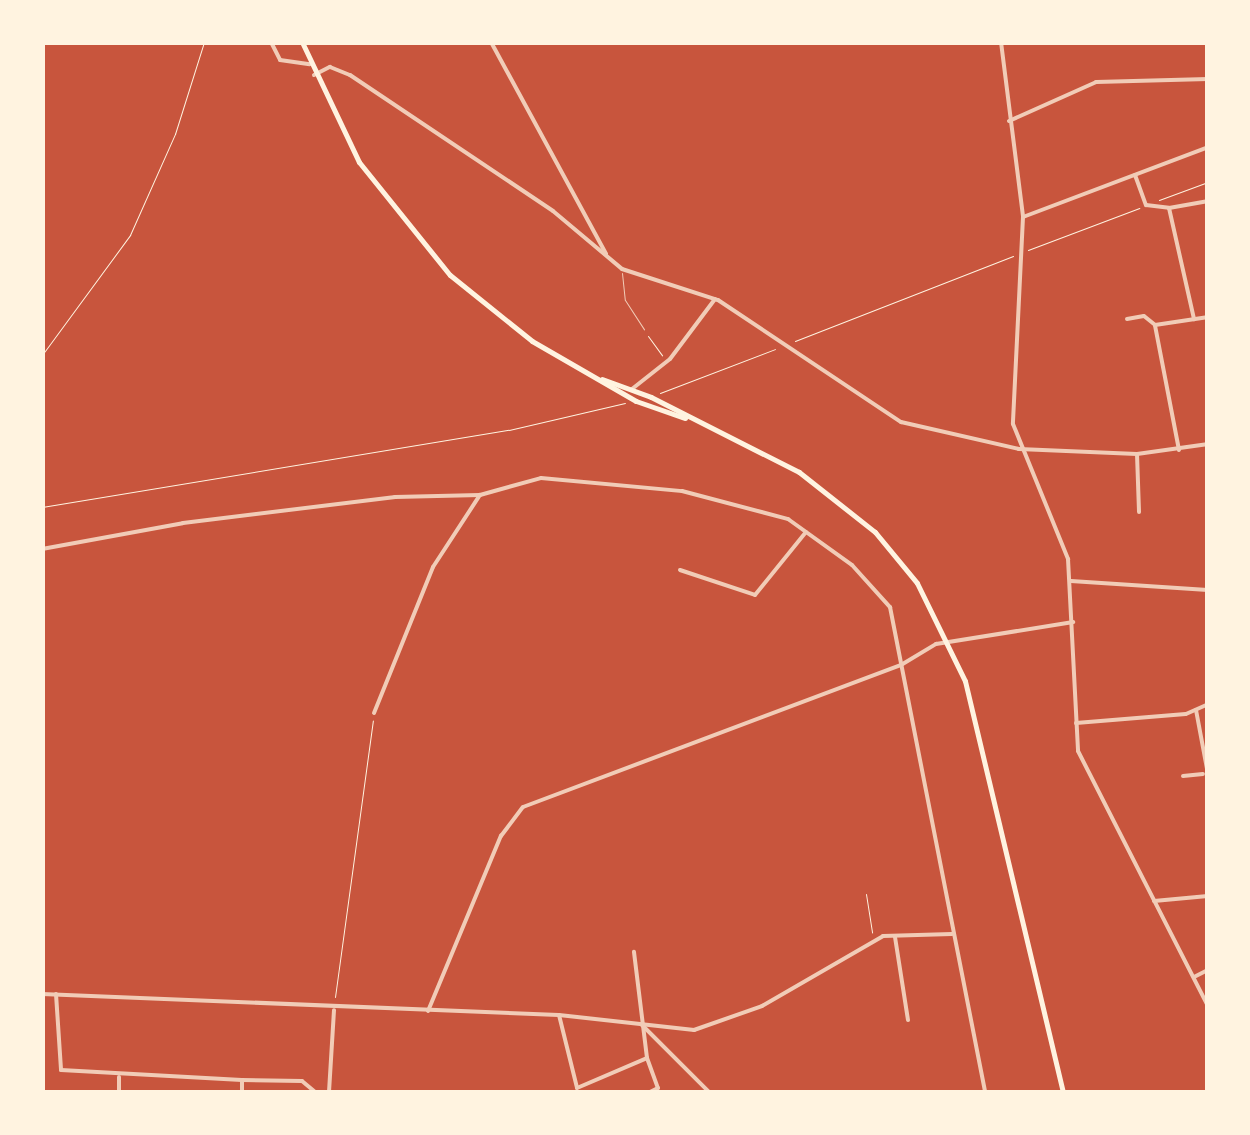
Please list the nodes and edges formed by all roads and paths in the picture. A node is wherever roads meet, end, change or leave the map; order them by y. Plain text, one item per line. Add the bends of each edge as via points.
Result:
1 (204, 42) edge
2 (271, 42) edge
3 (302, 42) edge
4 (491, 42) edge
5 (1001, 42) edge
6 (310, 64) junction
7 (314, 75) junction
8 (1208, 79) edge
9 (1009, 121) junction
10 (1208, 147) edge
11 (1135, 175) junction
12 (1208, 182) edge
13 (1208, 201) edge
14 (1146, 206) junction
15 (1169, 208) junction
16 (1022, 217) junction
17 (1022, 252) junction
18 (608, 257) junction
19 (622, 270) junction
20 (715, 298) junction
21 (1208, 317) edge
22 (1127, 318) dead end
23 (1194, 319) junction
24 (1155, 326) junction
25 (644, 329) joint
26 (785, 345) junction
27 (42, 355) edge
28 (666, 362) junction
29 (602, 379) junction
30 (632, 389) junction
31 (651, 397) junction
32 (636, 401) junction
33 (692, 420) junction
34 (1208, 444) edge
35 (1019, 449) junction
36 (1179, 450) junction
37 (1136, 454) junction
38 (480, 495) junction
39 (42, 507) edge
40 (1139, 512) dead end
41 (806, 532) junction
42 (42, 549) edge
43 (680, 570) dead end
44 (1071, 581) junction
45 (1208, 590) edge
46 (1208, 616) edge
47 (1072, 622) junction
48 (1207, 627) edge
49 (949, 640) junction
50 (900, 664) junction
51 (1208, 704) edge
52 (1196, 710) junction
53 (374, 713) joint
54 (1076, 723) junction
55 (1206, 774) edge
56 (1183, 776) dead end
57 (866, 894) dead end
58 (1208, 896) edge
59 (1154, 900) junction
60 (955, 934) junction
61 (883, 936) junction
62 (895, 937) junction
63 (634, 952) dead end
64 (1208, 970) edge
65 (1193, 977) junction
66 (42, 994) edge
67 (56, 994) junction
68 (1208, 1006) edge
69 (334, 1010) junction
70 (428, 1011) junction
71 (559, 1015) junction
72 (908, 1020) dead end
73 (641, 1024) junction
74 (647, 1058) junction
75 (119, 1076) junction
76 (242, 1080) junction
77 (314, 1090) edge
78 (119, 1092) edge
79 (242, 1092) edge
80 (328, 1092) edge
81 (650, 1092) edge
82 (708, 1092) edge
83 (986, 1092) edge
84 (1063, 1092) edge

1 - 27 path via 175,134 136,224
2 - 6 street via 280,60
3 - 6 main road
4 - 18 street
5 - 9 street
6 - 7 main road
7 - 18 street via 330,67 350,75 553,210
7 - 29 main road via 360,162 434,259 506,323
8 - 9 street via 1096,82
9 - 16 street
10 - 11 street
11 - 14 street
11 - 16 street
12 - 14 path
13 - 15 street
14 - 15 street
14 - 17 path
15 - 23 street
16 - 17 street
17 - 26 path
17 - 35 street via 1013,424
18 - 19 street
19 - 20 street
19 - 25 lane via 626,300
20 - 26 street
20 - 28 street
21 - 23 street
22 - 24 street via 1144,316
23 - 24 street
24 - 36 street
25 - 28 path
26 - 31 path
26 - 35 street via 901,422
28 - 30 street
29 - 30 main road
29 - 32 main road
30 - 31 main road
31 - 33 main road
32 - 33 main road
32 - 39 path via 510,430
33 - 49 main road via 799,472 862,520 904,566
34 - 36 street
35 - 37 street
35 - 44 street via 1064,543
36 - 37 street
37 - 40 street
38 - 41 street via 541,478 682,490 788,519
38 - 42 street via 395,497
38 - 53 street via 433,566
41 - 43 street via 760,593 744,594
41 - 50 street via 885,598
44 - 45 street
44 - 47 street
46 - 48 street
47 - 49 street
47 - 54 street
49 - 50 street
49 - 84 main road via 972,704
50 - 60 street
50 - 70 street via 523,807 501,836
51 - 52 street
52 - 54 street
52 - 55 street
53 - 69 path
54 - 59 street via 1082,764
55 - 56 street
57 - 61 path via 868,932
58 - 59 street
59 - 65 street
60 - 62 street
60 - 83 street
61 - 62 street
61 - 73 street via 720,1026
62 - 72 street
63 - 73 street
64 - 65 street
65 - 68 street
66 - 67 street
67 - 69 street
67 - 75 street via 61,1070
69 - 70 street
69 - 80 street
70 - 71 street
71 - 73 street
71 - 74 street via 577,1088
73 - 74 street
73 - 82 street
74 - 81 street via 658,1088
75 - 76 street
75 - 78 street
76 - 77 street via 302,1081
76 - 79 street

